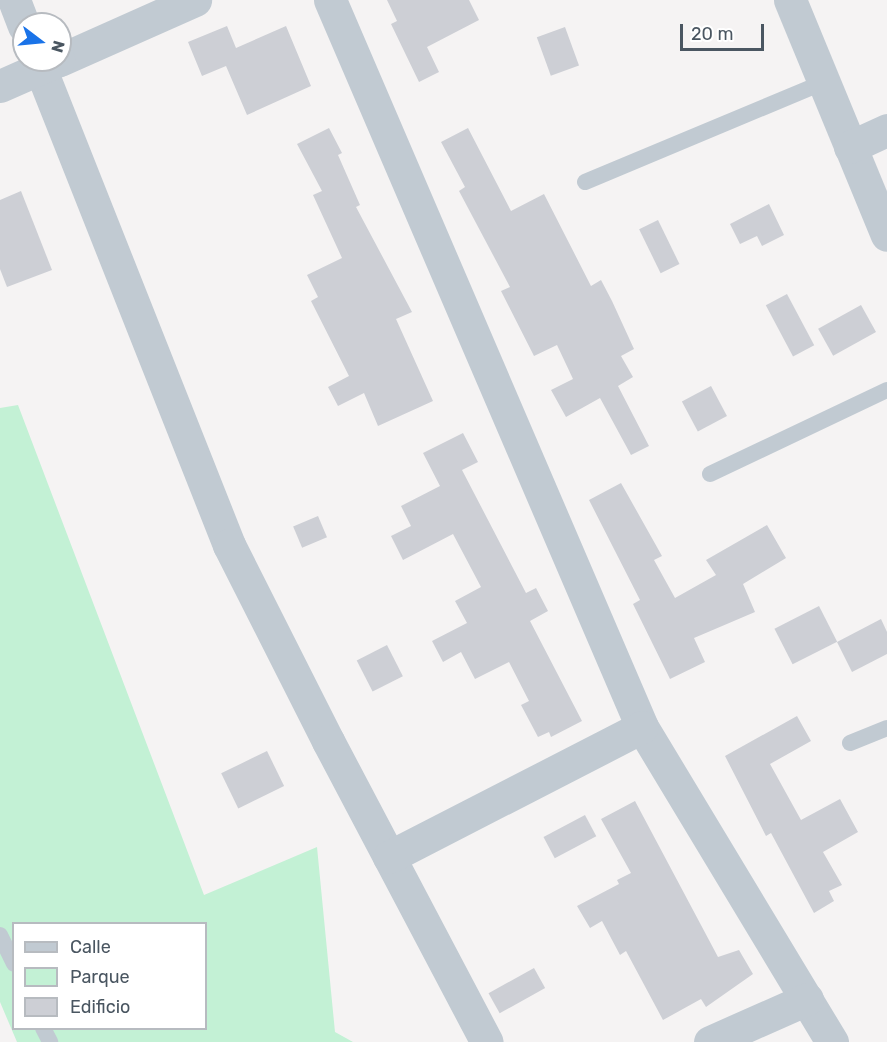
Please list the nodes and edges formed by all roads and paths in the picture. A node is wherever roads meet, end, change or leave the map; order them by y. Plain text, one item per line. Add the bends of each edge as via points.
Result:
1 (195, 0) edge
2 (330, 0) edge
3 (790, 0) edge
4 (72, 52) edge
5 (29, 72) edge
6 (53, 72) edge
7 (824, 82) junction
8 (0, 86) edge
9 (887, 130) edge
10 (850, 147) junction
11 (585, 182) dead end
12 (887, 234) edge
13 (887, 390) edge
14 (710, 474) dead end
15 (642, 727) junction
16 (887, 728) edge
17 (850, 743) dead end
18 (389, 857) junction
19 (0, 935) edge
20 (12, 960) edge
21 (807, 999) junction
22 (487, 1042) edge
23 (710, 1042) edge
24 (832, 1042) edge

1 - 4 street
2 - 15 street
3 - 7 street
5 - 8 street
6 - 18 street via 230,545
7 - 10 street
7 - 11 lane
9 - 10 street
10 - 12 street
13 - 14 lane
15 - 18 street
15 - 21 street
16 - 17 lane
18 - 22 street
19 - 20 lane
21 - 23 street
21 - 24 street

